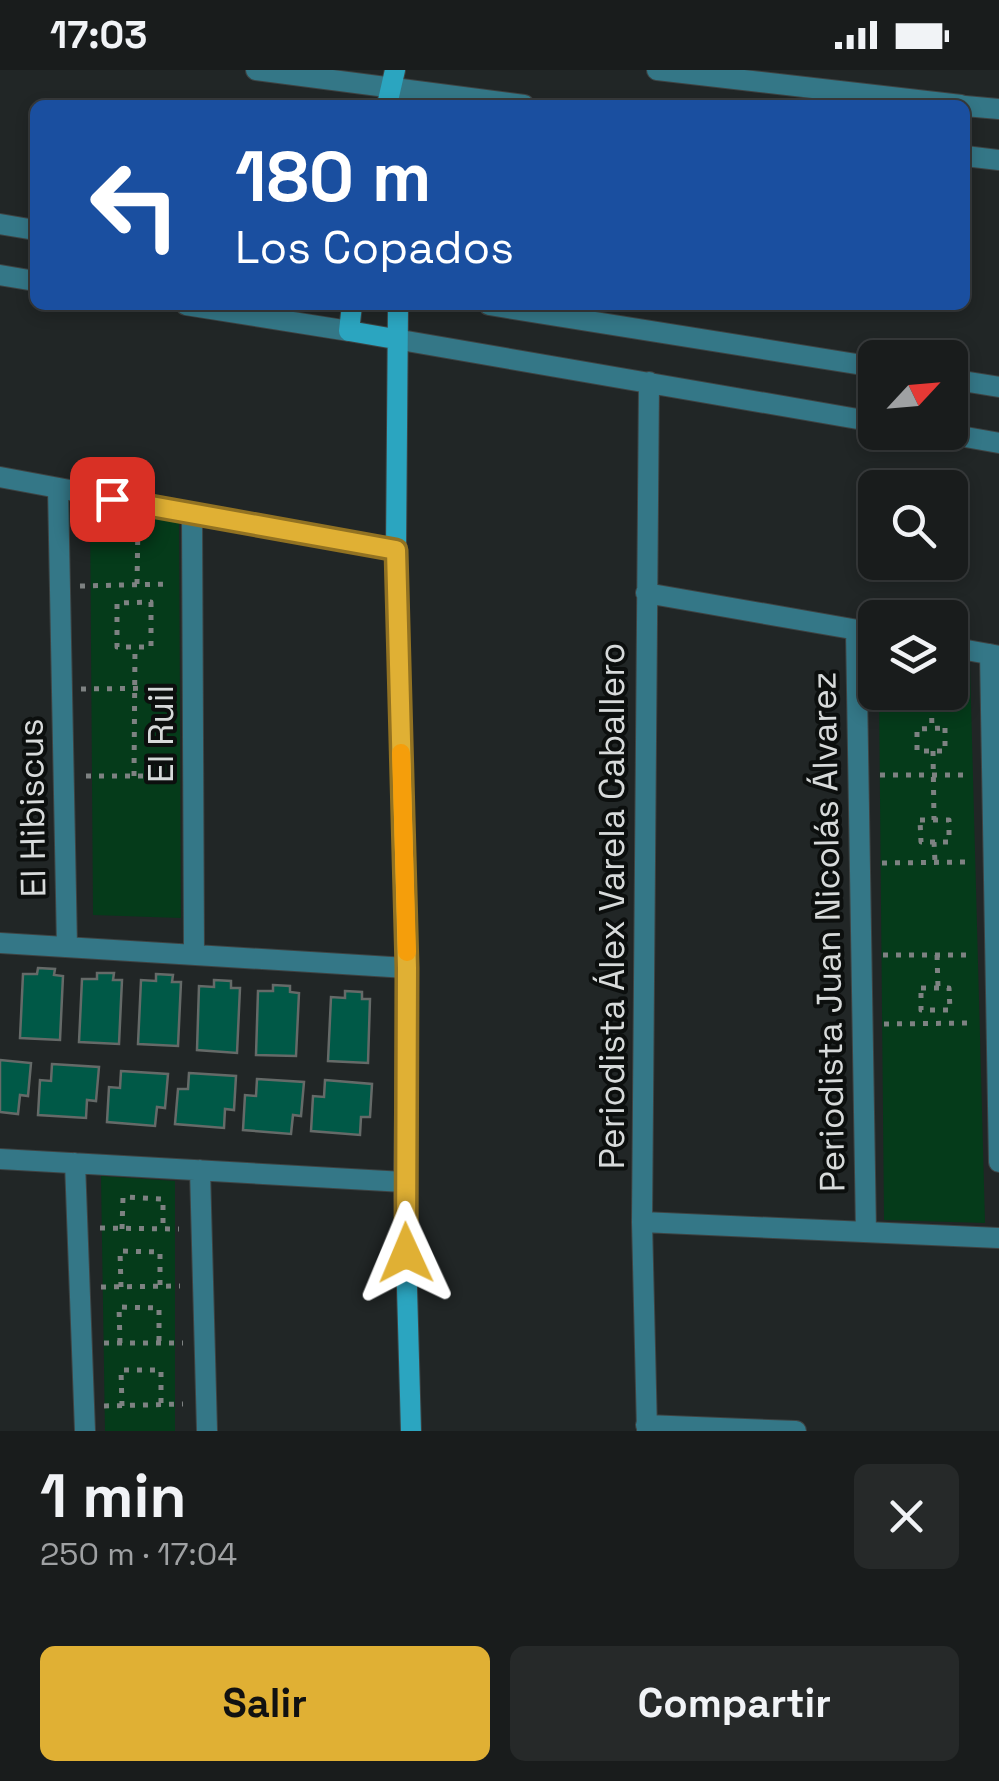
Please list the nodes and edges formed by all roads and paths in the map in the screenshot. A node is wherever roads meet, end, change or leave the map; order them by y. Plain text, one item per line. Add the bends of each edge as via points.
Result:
1 (256, 70) edge
2 (657, 70) edge
3 (391, 88) edge
4 (485, 100) edge
5 (919, 100) edge
6 (970, 106) edge
7 (999, 110) edge
8 (970, 157) edge
9 (999, 160) edge
10 (0, 224) edge
11 (30, 229) edge
12 (0, 275) edge
13 (30, 280) edge
14 (217, 310) edge
15 (351, 310) edge
16 (397, 310) edge
17 (520, 310) edge
18 (349, 331) junction
19 (394, 338) junction
20 (858, 364) edge
21 (650, 382) junction
22 (968, 382) edge
23 (999, 387) edge
24 (858, 419) edge
25 (968, 438) edge
26 (999, 444) edge
27 (0, 477) edge
28 (58, 488) junction
29 (138, 504) junction
30 (192, 514) junction
31 (396, 550) junction
32 (192, 583) junction
33 (136, 584) junction
34 (60, 586) junction
35 (646, 593) junction
36 (858, 631) edge
37 (135, 647) junction
38 (968, 650) edge
39 (994, 655) edge
40 (193, 688) junction
41 (62, 689) junction
42 (861, 710) edge
43 (931, 710) edge
44 (932, 729) junction
45 (933, 751) junction
46 (992, 775) junction
47 (64, 776) junction
48 (134, 776) junction
49 (193, 776) junction
50 (858, 776) junction
51 (934, 820) junction
52 (934, 842) junction
53 (934, 862) junction
54 (994, 862) junction
55 (860, 863) junction
56 (0, 943) edge
57 (67, 947) junction
58 (194, 954) junction
59 (995, 954) junction
60 (861, 955) junction
61 (938, 955) junction
62 (407, 968) junction
63 (938, 988) junction
64 (938, 1010) junction
65 (996, 1023) junction
66 (938, 1024) junction
67 (862, 1025) junction
68 (0, 1159) edge
69 (999, 1162) edge
70 (75, 1163) junction
71 (200, 1170) junction
72 (404, 1182) junction
73 (642, 1222) junction
74 (78, 1228) junction
75 (122, 1228) junction
76 (163, 1229) junction
77 (202, 1230) junction
78 (866, 1232) junction
79 (999, 1238) edge
80 (160, 1286) junction
81 (203, 1286) junction
82 (80, 1287) junction
83 (121, 1287) junction
84 (120, 1342) junction
85 (159, 1343) junction
86 (205, 1343) junction
87 (82, 1344) junction
88 (161, 1404) junction
89 (206, 1404) junction
90 (84, 1406) junction
91 (122, 1406) junction
92 (646, 1428) edge
93 (84, 1431) edge
94 (207, 1431) edge
95 (411, 1431) edge
96 (796, 1431) edge

1 - 3 street
2 - 5 street
3 - 4 street
6 - 7 street
8 - 9 street
10 - 11 street
12 - 13 street
14 - 18 street
15 - 18 street
16 - 19 street
17 - 20 street
18 - 19 street
19 - 21 street
19 - 31 street
21 - 24 street
21 - 35 street, Periodista Álex Varela Caballero
22 - 23 street
25 - 26 street
27 - 28 street
28 - 29 street
28 - 34 street, El Hibiscus
29 - 30 street
29 - 33 path
30 - 31 street
30 - 32 street, El Ruil
31 - 62 street
32 - 33 path
32 - 40 street, El Ruil
33 - 34 path
34 - 41 street, El Hibiscus
35 - 36 street
35 - 73 street, Periodista Álex Varela Caballero
37 - 37 path via 152,647 151,602 117,602 117,648
37 - 48 path
38 - 39 street
39 - 46 street
40 - 41 path
40 - 49 street, El Ruil
41 - 47 street, El Hibiscus
42 - 50 street, Periodista Juan Nicolás Álvarez
43 - 44 path
44 - 45 path via 945,728 946,751
44 - 45 path via 917,729 917,751
45 - 51 path
46 - 50 path
46 - 54 street
47 - 48 path
47 - 57 street, El Hibiscus
48 - 49 path
49 - 58 street, El Ruil
50 - 55 street, Periodista Juan Nicolás Álvarez
51 - 52 path via 920,820 920,842
51 - 52 path via 949,820 949,842
52 - 53 path
53 - 54 path
53 - 55 path
54 - 59 street
55 - 60 street, Periodista Juan Nicolás Álvarez
56 - 57 street
57 - 58 street
58 - 62 street
59 - 61 path
59 - 65 street
60 - 61 path
60 - 67 street, Periodista Juan Nicolás Álvarez
61 - 63 path
62 - 72 street
63 - 64 path via 949,988 950,1010
63 - 64 path via 921,988 921,1010
64 - 66 path
65 - 66 path
65 - 69 street
66 - 67 path
67 - 78 street, Periodista Juan Nicolás Álvarez
68 - 70 street
70 - 71 street
70 - 74 street
71 - 72 street
71 - 77 street
72 - 95 street
73 - 78 street
73 - 92 street, Periodista Álex Varela Caballero
74 - 75 path
74 - 82 street
75 - 76 path
75 - 76 path via 123,1196 163,1199
76 - 77 path
77 - 81 street
78 - 79 street
80 - 81 path
80 - 83 path
80 - 83 path via 160,1252 120,1252
81 - 86 street
82 - 83 path
82 - 87 street
84 - 85 path
84 - 85 path via 120,1308 159,1308
84 - 87 path
85 - 86 path
86 - 89 street
87 - 90 street
88 - 89 path
88 - 91 path
88 - 91 path via 161,1370 121,1370
89 - 94 street
90 - 91 path
90 - 93 street
92 - 96 street

